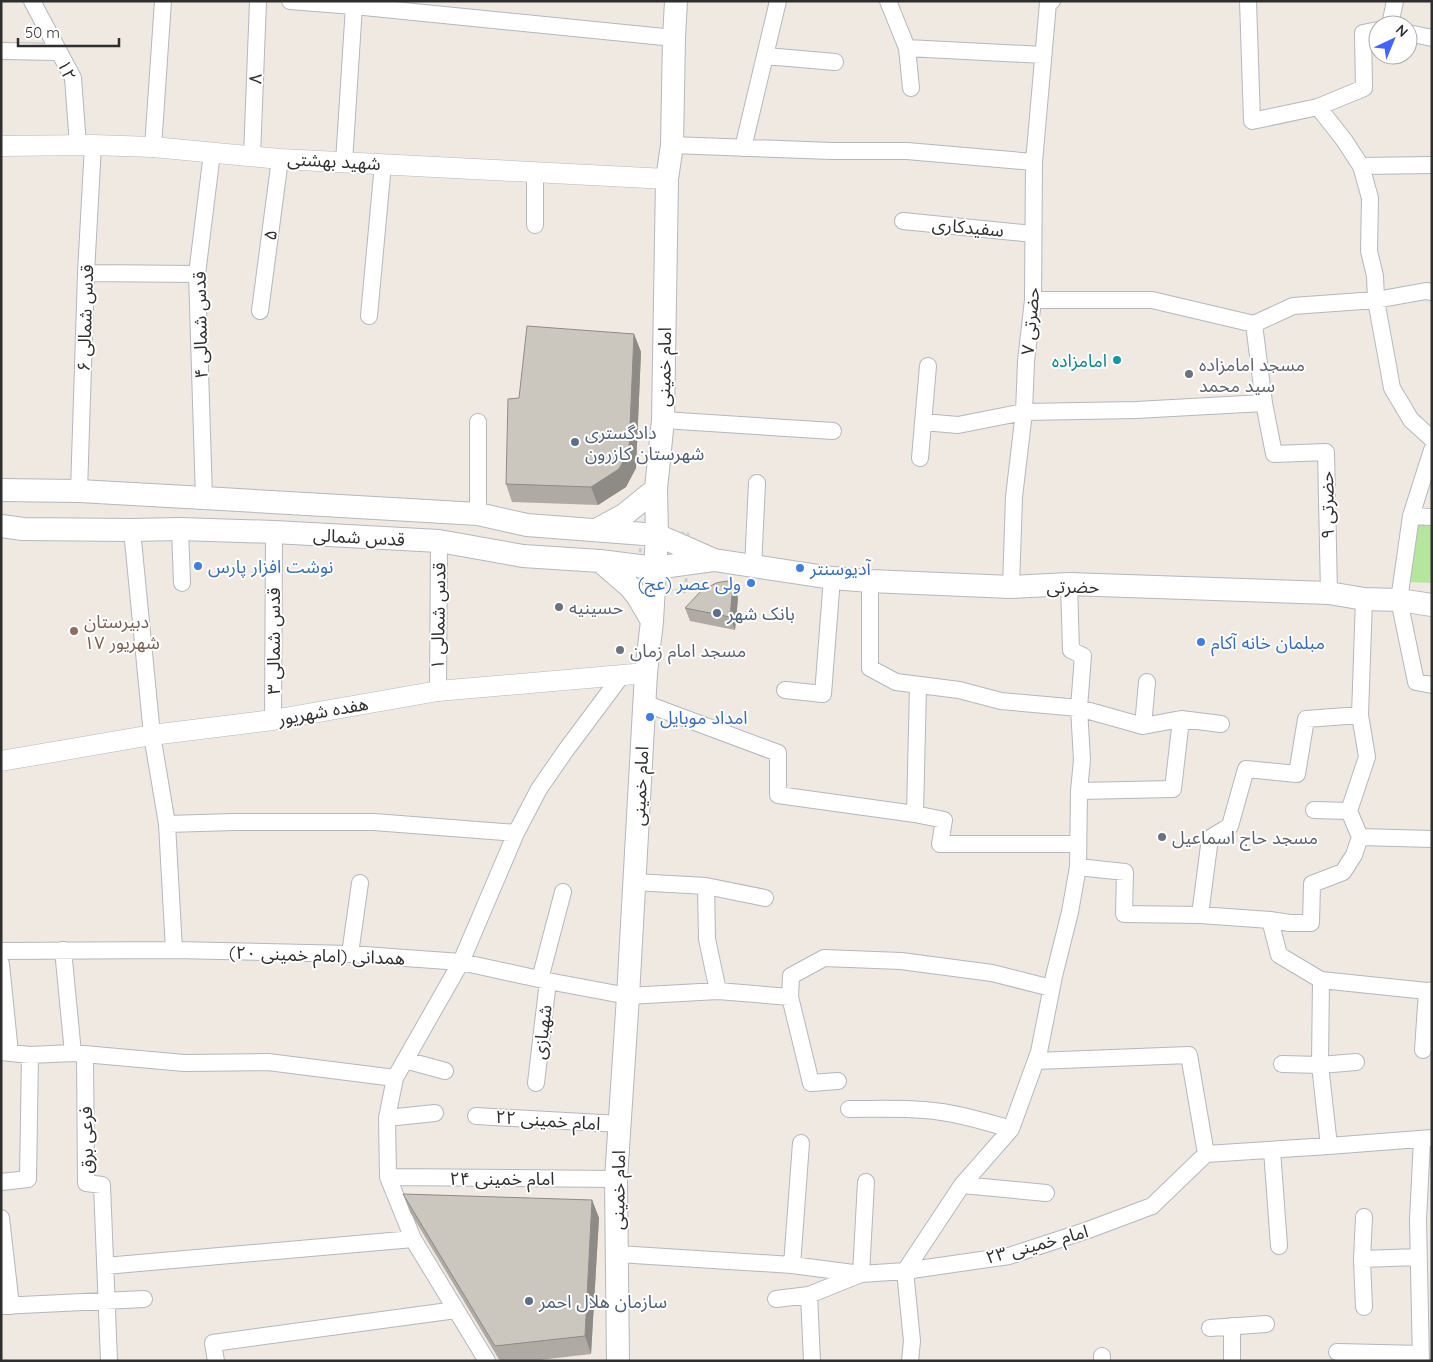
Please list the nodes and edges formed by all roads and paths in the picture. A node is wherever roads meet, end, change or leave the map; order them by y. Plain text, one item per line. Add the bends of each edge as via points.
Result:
1 (32, 1) edge
2 (163, 1) edge
3 (258, 1) edge
4 (290, 1) edge
5 (676, 1) edge
6 (778, 1) edge
7 (888, 1) edge
8 (1248, 1) edge
9 (1395, 1) edge
10 (315, 2) edge
11 (1049, 2) edge
12 (354, 6) junction
13 (1392, 15) edge
14 (1368, 32) edge
15 (1418, 35) edge
16 (674, 38) junction
17 (1432, 38) edge
18 (907, 48) junction
19 (1, 51) edge
20 (59, 52) junction
21 (1043, 55) junction
22 (766, 56) junction
23 (835, 62) dead end
24 (911, 88) dead end
25 (1318, 107) junction
26 (86, 145) junction
27 (672, 145) junction
28 (1, 146) edge
29 (153, 146) junction
30 (742, 148) junction
31 (212, 153) junction
32 (252, 156) junction
33 (280, 159) junction
34 (344, 162) junction
35 (1034, 162) junction
36 (383, 164) junction
37 (1432, 165) edge
38 (1362, 166) junction
39 (536, 172) junction
40 (667, 179) junction
41 (903, 221) dead end
42 (535, 224) dead end
43 (1033, 234) junction
44 (86, 273) junction
45 (197, 274) junction
46 (1432, 292) edge
47 (1033, 300) junction
48 (1376, 300) junction
49 (260, 311) dead end
50 (369, 316) dead end
51 (1254, 324) junction
52 (928, 366) dead end
53 (1264, 403) junction
54 (1024, 412) junction
55 (662, 420) junction
56 (478, 422) dead end
57 (923, 422) junction
58 (833, 431) dead end
59 (1432, 439) edge
60 (1432, 450) edge
61 (920, 458) dead end
62 (757, 483) dead end
63 (656, 489) junction
64 (1, 490) edge
65 (79, 492) junction
66 (204, 498) junction
67 (478, 514) junction
68 (1411, 516) junction
69 (1432, 517) edge
70 (1, 526) edge
71 (180, 529) junction
72 (132, 530) junction
73 (596, 530) junction
74 (274, 532) junction
75 (657, 535) junction
76 (439, 541) junction
77 (714, 560) junction
78 (600, 561) junction
79 (753, 567) junction
80 (655, 568) junction
81 (832, 578) junction
82 (870, 581) junction
83 (182, 583) dead end
84 (1070, 584) junction
85 (1011, 587) junction
86 (1329, 593) junction
87 (1364, 599) junction
88 (1398, 600) junction
89 (1432, 605) edge
90 (652, 621) junction
91 (646, 673) junction
92 (622, 675) junction
93 (1147, 682) dead end
94 (1432, 685) edge
95 (918, 686) junction
96 (785, 690) dead end
97 (438, 691) junction
98 (644, 704) junction
99 (1079, 708) junction
100 (1360, 715) junction
101 (1181, 719) junction
102 (273, 720) junction
103 (1221, 724) dead end
104 (1143, 726) junction
105 (152, 735) junction
106 (1, 761) edge
107 (1079, 791) junction
108 (1314, 810) dead end
109 (1349, 811) junction
110 (915, 814) junction
111 (167, 824) junction
112 (516, 833) junction
113 (1360, 837) junction
114 (1432, 839) edge
115 (1078, 844) junction
116 (1078, 867) junction
117 (360, 882) dead end
118 (634, 882) junction
119 (706, 886) junction
120 (563, 892) dead end
121 (765, 898) dead end
122 (1200, 915) junction
123 (1270, 920) junction
124 (63, 950) junction
125 (174, 950) junction
126 (1, 951) edge
127 (350, 954) junction
128 (461, 962) junction
129 (1, 964) edge
130 (544, 980) junction
131 (1321, 980) junction
132 (1051, 988) junction
133 (718, 991) junction
134 (1429, 991) edge
135 (628, 996) junction
136 (790, 997) junction
137 (1424, 1050) dead end
138 (6, 1053) edge
139 (79, 1054) junction
140 (30, 1055) junction
141 (405, 1060) junction
142 (1036, 1061) junction
143 (1356, 1062) dead end
144 (1282, 1064) dead end
145 (1320, 1065) junction
146 (445, 1071) dead end
147 (395, 1078) junction
148 (838, 1081) dead end
149 (536, 1083) dead end
150 (849, 1110) dead end
151 (435, 1113) dead end
152 (476, 1116) dead end
153 (387, 1118) junction
154 (620, 1124) junction
155 (1012, 1129) junction
156 (1427, 1139) edge
157 (801, 1143) dead end
158 (1330, 1146) junction
159 (1272, 1150) junction
160 (1206, 1154) junction
161 (388, 1177) junction
162 (616, 1178) junction
163 (1, 1182) edge
164 (866, 1182) dead end
165 (962, 1185) junction
166 (1046, 1193) dead end
167 (1364, 1216) dead end
168 (1, 1218) edge
169 (1425, 1220) edge
170 (413, 1239) junction
171 (1279, 1246) dead end
172 (618, 1254) junction
173 (1418, 1257) junction
174 (1362, 1259) junction
175 (792, 1265) junction
176 (105, 1266) junction
177 (905, 1271) junction
178 (861, 1274) junction
179 (810, 1295) junction
180 (144, 1299) dead end
181 (776, 1299) dead end
182 (107, 1302) junction
183 (6, 1306) edge
184 (1364, 1306) dead end
185 (456, 1310) junction
186 (1266, 1324) dead end
187 (1232, 1326) junction
188 (1210, 1328) dead end
189 (1426, 1329) edge
190 (1337, 1352) dead end
191 (1421, 1357) edge
192 (109, 1361) edge
193 (216, 1361) edge
194 (487, 1361) edge
195 (618, 1361) edge
196 (812, 1361) edge
197 (910, 1361) edge
198 (1232, 1361) edge

1 - 20 street, ۱۲
2 - 29 street
3 - 32 street, ۸
4 - 10 street
5 - 16 main road, امام خمینی
6 - 22 street
7 - 18 street
8 - 25 street via 1252,121
9 - 13 street
10 - 12 street
11 - 21 street, حضرتی ۷
12 - 16 street
12 - 34 street
14 - 25 street via 1363,33 1364,88
15 - 17 street
16 - 27 main road, امام خمینی
18 - 21 street
18 - 24 street
19 - 20 street
20 - 26 street, ۱۲ via 73,78
21 - 35 street, حضرتی ۷
22 - 23 street
22 - 30 street
25 - 38 street
26 - 28 street, شهید بهشتی
26 - 29 street, شهید بهشتی
26 - 44 street, قدس شمالی ۶
27 - 30 street
27 - 40 main road, امام خمینی
29 - 31 street, شهید بهشتی
30 - 35 street via 907,152
31 - 32 street, شهید بهشتی
31 - 45 street, قدس شمالی ۴
32 - 33 street, شهید بهشتی
33 - 34 street, شهید بهشتی
33 - 49 street, ۵
34 - 36 street, شهید بهشتی
35 - 43 street, حضرتی ۷
36 - 39 street, شهید بهشتی
36 - 50 street
37 - 38 street
38 - 48 street via 1370,198 1369,250
39 - 40 street, شهید بهشتی
39 - 42 street
40 - 55 main road, امام خمینی
41 - 43 street, سفیدکاری
43 - 47 street, حضرتی ۷
44 - 45 street
44 - 65 street, قدس شمالی ۶
45 - 66 street, قدس شمالی ۴
46 - 48 street
47 - 51 street via 1152,300
47 - 54 street, حضرتی ۷
48 - 51 street via 1293,306
48 - 59 street via 1392,388 1411,420
51 - 53 street, حضرتی ۹
52 - 57 street
53 - 54 street
53 - 86 street, حضرتی ۹ via 1274,454 1326,452
54 - 57 street via 958,424
54 - 85 street, حضرتی ۷ via 1014,497
55 - 58 street
55 - 63 main road, امام خمینی
56 - 67 street
57 - 61 street
60 - 68 street
62 - 79 street
63 - 73 main road via 624,515
63 - 75 main road, امام خمینی
64 - 65 main road, قدس شمالی
65 - 66 main road, قدس شمالی
66 - 67 main road, قدس شمالی
67 - 73 main road, قدس شمالی via 527,525
68 - 69 street
68 - 88 street
70 - 72 main road, قدس شمالی
71 - 72 main road, قدس شمالی
71 - 74 main road, قدس شمالی
71 - 83 street
72 - 105 street
73 - 75 main road, قدس شمالی
74 - 76 main road, قدس شمالی
74 - 102 street, ۳ قدس شمالی
75 - 77 main road, قدس شمالی
75 - 80 main road, امام خمینی
76 - 78 main road, قدس شمالی via 523,556
76 - 97 street, قدس شمالی ۱
77 - 79 main road, حضرتی
77 - 80 main road, قدس شمالی
78 - 80 main road, قدس شمالی
78 - 90 main road via 630,587
79 - 81 main road, حضرتی
80 - 90 main road, امام خمینی
81 - 82 main road, حضرتی
81 - 96 street via 823,694
82 - 85 main road, حضرتی
82 - 95 street via 870,668 896,682
84 - 85 main road, حضرتی
84 - 86 main road, حضرتی
84 - 99 street via 1071,650 1082,656
86 - 87 main road, حضرتی
87 - 88 main road, حضرتی
87 - 100 street
88 - 89 main road, حضرتی
88 - 94 street via 1416,682
90 - 91 main road, امام خمینی
91 - 92 street, هفده شهریور
91 - 98 main road, امام خمینی
92 - 97 street, هفده شهریور
92 - 112 street via 539,789
93 - 104 street
95 - 99 street via 959,690 1001,701
95 - 110 street
97 - 102 street, هفده شهریور
98 - 110 street via 778,753 778,795
98 - 118 main road, امام خمینی
99 - 104 street
99 - 107 street via 1082,760
100 - 109 street via 1368,756
100 - 122 street via 1306,719 1297,774 1246,769 1230,826 1210,838
101 - 103 street
101 - 104 street
101 - 107 street via 1173,789
102 - 105 street, هفده شهریور
105 - 106 street, هفده شهریور
105 - 111 street
107 - 115 street
108 - 109 street
109 - 113 street
110 - 115 street via 944,820 940,844
111 - 112 street via 374,822
111 - 125 street
112 - 128 street
113 - 114 street
113 - 123 street via 1343,872 1312,884 1310,923
115 - 116 street
116 - 122 street via 1125,872 1124,914
116 - 132 street
117 - 127 street
118 - 119 street
118 - 135 main road, امام خمینی
119 - 121 street
119 - 133 street via 707,939
120 - 130 street, شهبازی
122 - 123 street
123 - 131 street via 1279,955
124 - 125 street, همدانی (امام خمینی ۲۰)
124 - 126 street, همدانی (امام خمینی ۲۰)
124 - 139 street
125 - 127 street, همدانی (امام خمینی ۲۰)
127 - 128 street, همدانی (امام خمینی ۲۰)
128 - 130 street, همدانی (امام خمینی ۲۰)
128 - 141 street
129 - 138 street
130 - 135 street, همدانی (امام خمینی ۲۰)
130 - 149 street, شهبازی
131 - 134 street
131 - 145 street
132 - 136 street via 992,973 901,961 824,958 791,976
132 - 142 street
133 - 135 street, همدانی (امام خمینی ۲۰)
133 - 136 street, همدانی (امام خمینی ۲۰)
134 - 137 street
135 - 154 main road, امام خمینی
136 - 148 street via 810,1084
138 - 140 street
139 - 140 street
139 - 147 street via 184,1063 268,1062
139 - 176 street, فرعی برق via 86,1184 102,1184
140 - 163 street via 28,1179
141 - 146 street
141 - 147 street
142 - 155 street
142 - 160 street via 1189,1054
143 - 145 street
144 - 145 street
145 - 158 street
147 - 153 street
150 - 155 street via 925,1110
151 - 153 street
152 - 154 street, امام خمینی ۲۲
153 - 161 street
154 - 162 main road, امام خمینی
155 - 165 street
156 - 158 street
156 - 169 street
157 - 175 street
158 - 159 street
159 - 160 street
159 - 171 street
160 - 177 street, امام خمینی ۲۳ via 1152,1206 1009,1256
161 - 162 street, امام خمینی ۲۴
161 - 170 street
162 - 172 main road, امام خمینی
164 - 178 street
165 - 166 street
165 - 177 street
167 - 174 street
168 - 183 street
169 - 173 street
170 - 176 street
170 - 185 street
172 - 175 street, امام خمینی ۲۳
172 - 195 main road, امام خمینی
173 - 174 street
173 - 189 street
174 - 184 street
175 - 178 street, امام خمینی ۲۳
176 - 182 street, فرعی برق
177 - 178 street, امام خمینی ۲۳
177 - 197 street via 912,1341
178 - 179 street
179 - 181 street
179 - 196 street
180 - 182 street
182 - 183 street
182 - 192 street, فرعی برق
185 - 193 street via 213,1343
185 - 194 street
186 - 187 street
187 - 188 street
187 - 198 street
189 - 191 street
190 - 191 street

